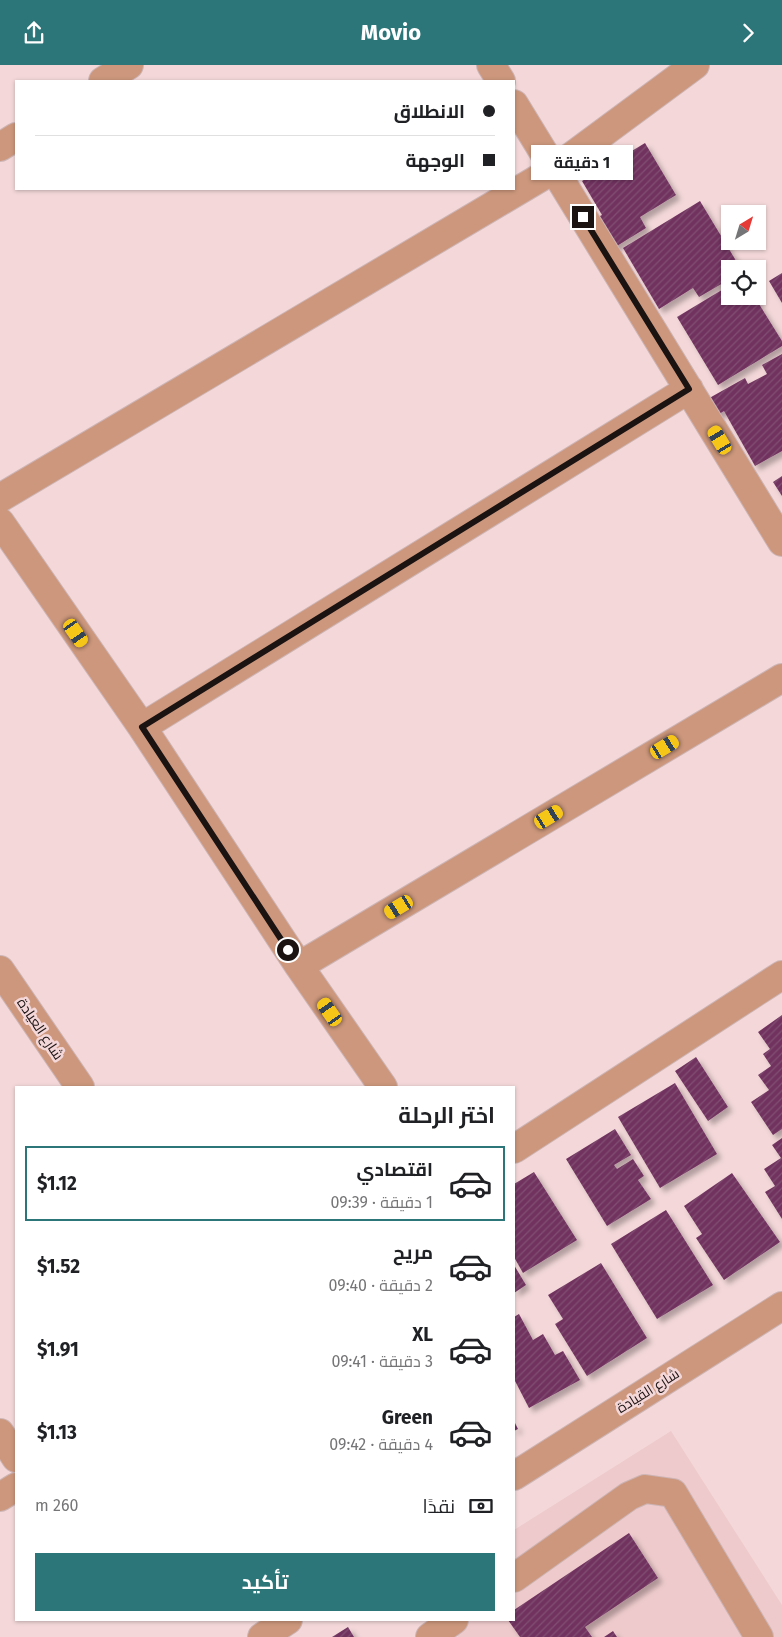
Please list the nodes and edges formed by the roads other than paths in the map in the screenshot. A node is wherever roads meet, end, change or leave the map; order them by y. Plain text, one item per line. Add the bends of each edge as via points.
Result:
1 (129, 65) edge
2 (491, 65) edge
3 (695, 65) edge
4 (105, 80) edge
5 (500, 80) edge
6 (515, 106) edge
7 (15, 138) edge
8 (0, 147) edge
9 (553, 170) junction
10 (689, 389) junction
11 (0, 498) edge
12 (0, 522) edge
13 (782, 541) edge
14 (782, 678) edge
15 (142, 727) junction
16 (299, 966) junction
17 (0, 969) edge
18 (782, 975) edge
19 (79, 1086) edge
20 (382, 1086) edge
21 (515, 1148) edge
22 (782, 1306) edge
23 (0, 1433) edge
24 (15, 1456) edge
25 (515, 1475) edge
26 (15, 1488) edge
27 (0, 1497) edge
28 (515, 1577) edge
29 (286, 1621) edge
30 (417, 1621) edge
31 (452, 1621) edge
32 (262, 1637) edge
33 (428, 1637) edge
34 (759, 1637) edge

1 - 4 street
2 - 5 street
3 - 9 street
6 - 9 street
7 - 8 street
9 - 10 street
9 - 11 street
10 - 13 street
10 - 15 street
12 - 15 street
14 - 16 street
15 - 16 street
16 - 20 street
17 - 19 street, شارع العيادة
18 - 21 street
22 - 25 street, شارع القيادة
23 - 24 street
26 - 27 street
28 - 34 street via 629,1496 645,1489 673,1493
29 - 32 street
30 - 33 street
31 - 33 street

